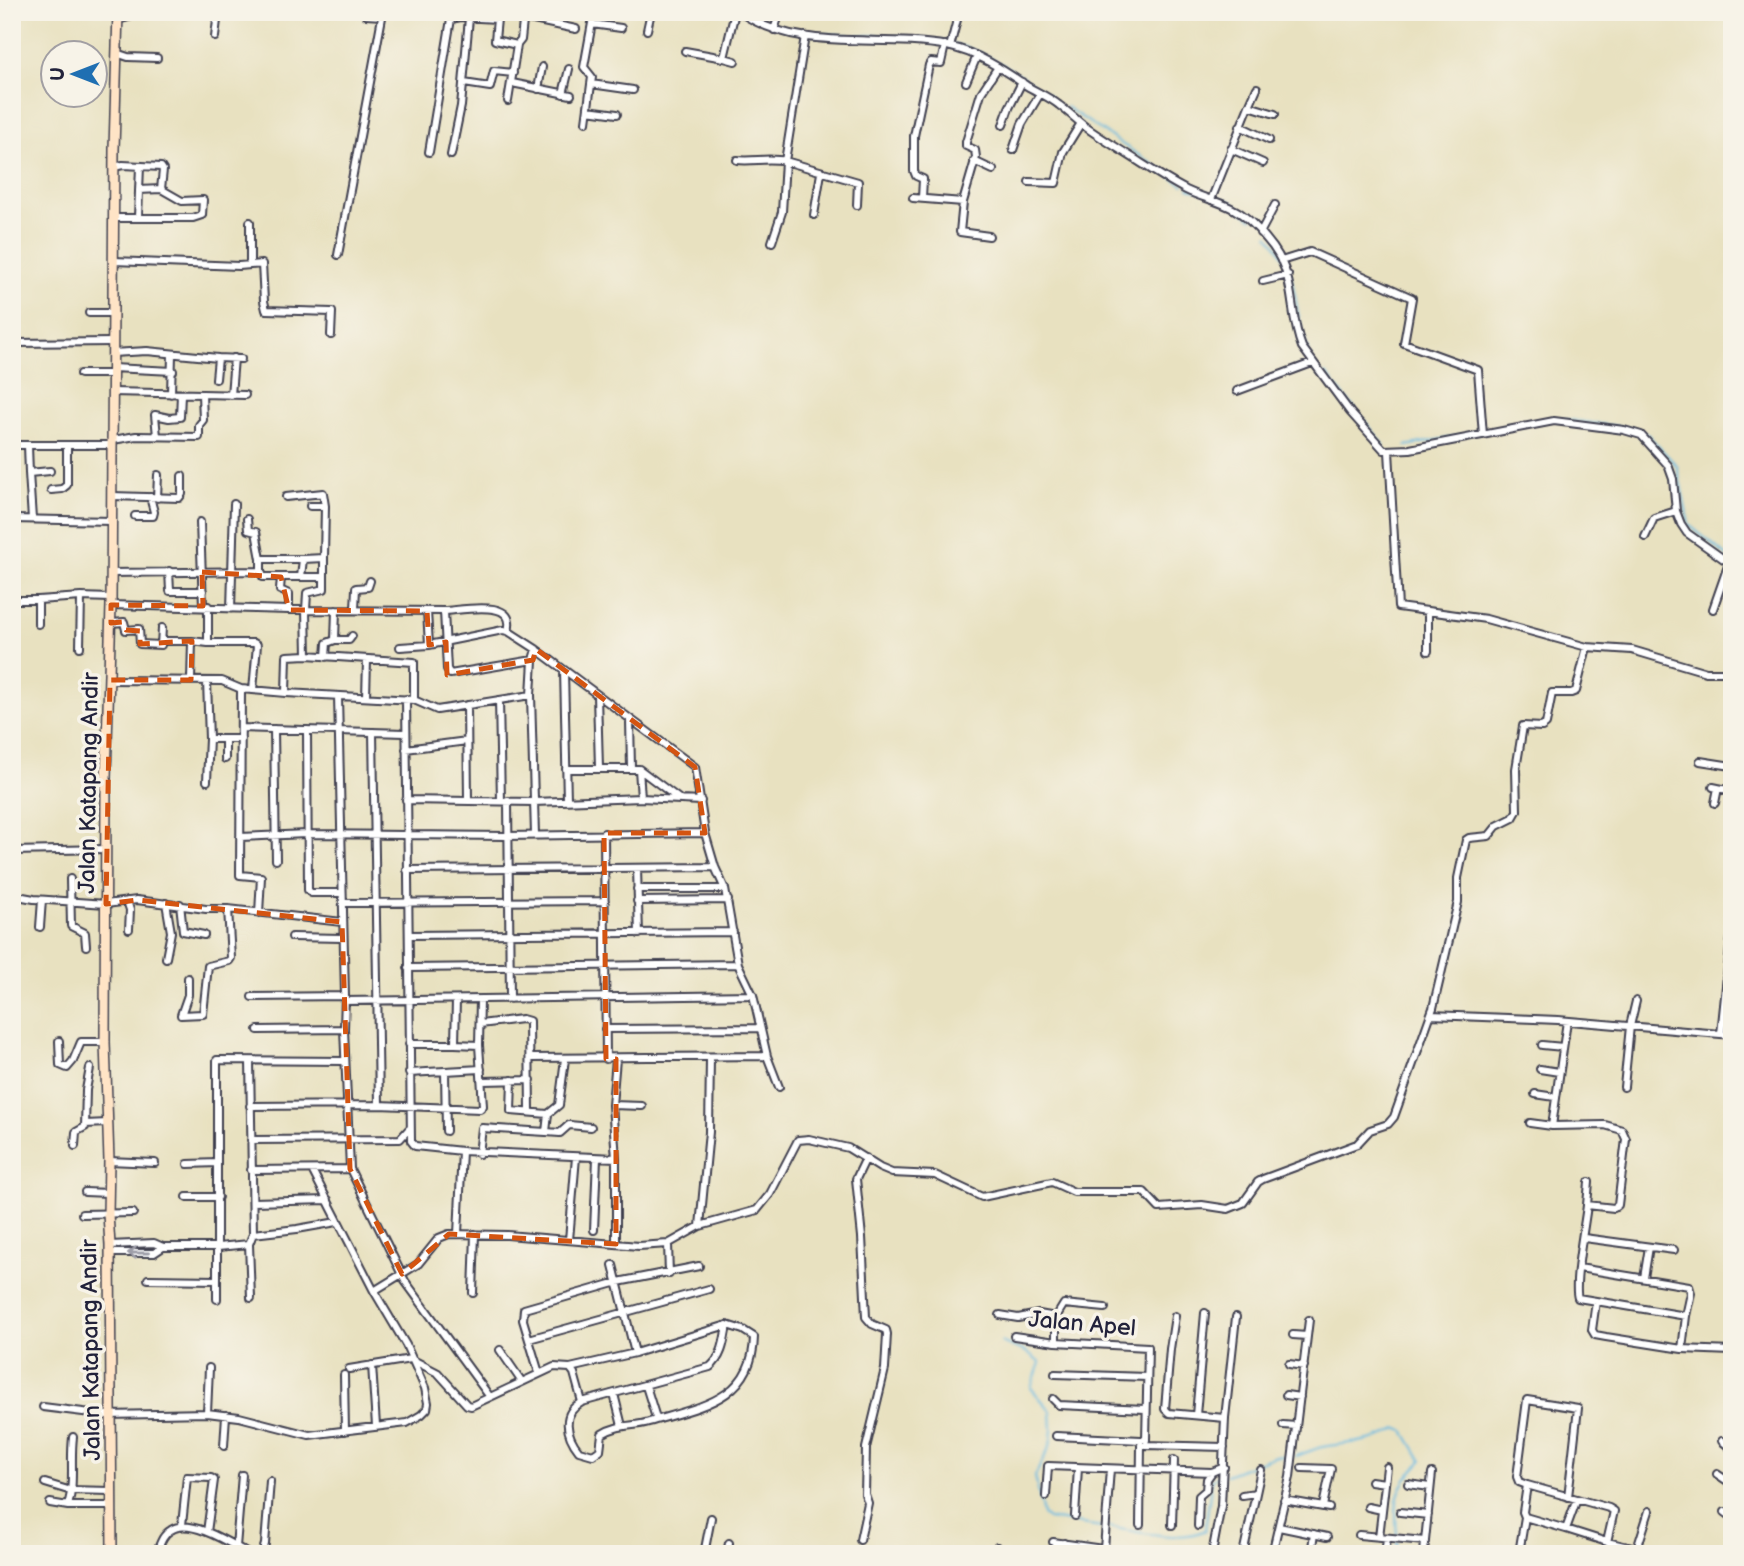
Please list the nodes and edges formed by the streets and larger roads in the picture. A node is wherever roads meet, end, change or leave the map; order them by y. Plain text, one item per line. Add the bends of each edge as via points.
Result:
1 (146, 12) edge
2 (218, 12) edge
3 (594, 12) edge
4 (651, 12) edge
5 (738, 12) edge
6 (780, 12) edge
7 (959, 12) edge
8 (383, 14) edge
9 (366, 15) dead end
10 (524, 15) edge
11 (497, 16) edge
12 (118, 17) edge
13 (469, 18) junction
14 (592, 24) junction
15 (621, 28) dead end
16 (775, 28) junction
17 (576, 29) dead end
18 (647, 30) dead end
19 (805, 36) junction
20 (215, 37) dead end
21 (517, 45) junction
22 (949, 45) junction
23 (685, 51) dead end
24 (116, 53) junction
25 (977, 56) junction
26 (157, 58) dead end
27 (724, 58) junction
28 (735, 61) dead end
29 (542, 67) dead end
30 (998, 67) junction
31 (569, 69) dead end
32 (513, 74) junction
33 (966, 82) dead end
34 (1022, 82) junction
35 (464, 83) junction
36 (512, 83) junction
37 (591, 84) junction
38 (1256, 88) dead end
39 (538, 89) junction
40 (633, 90) dead end
41 (1040, 94) junction
42 (508, 101) dead end
43 (1249, 106) junction
44 (588, 110) junction
45 (617, 114) dead end
46 (1275, 114) dead end
47 (586, 122) dead end
48 (1082, 123) junction
49 (1003, 125) dead end
50 (1240, 126) junction
51 (1269, 140) dead end
52 (1231, 149) junction
53 (1013, 150) dead end
54 (429, 152) dead end
55 (451, 155) dead end
56 (737, 160) dead end
57 (785, 161) junction
58 (974, 161) junction
59 (1263, 163) dead end
60 (140, 166) junction
61 (114, 167) junction
62 (993, 170) dead end
63 (821, 173) junction
64 (1029, 182) dead end
65 (161, 189) junction
66 (139, 190) junction
67 (1212, 197) junction
68 (913, 198) dead end
69 (922, 198) junction
70 (963, 202) junction
71 (857, 205) dead end
72 (1275, 205) dead end
73 (814, 215) dead end
74 (114, 218) junction
75 (138, 218) junction
76 (250, 222) dead end
77 (1261, 231) junction
78 (989, 236) dead end
79 (772, 242) dead end
80 (338, 256) dead end
81 (1284, 260) junction
82 (114, 261) junction
83 (250, 265) junction
84 (1288, 275) junction
85 (1263, 282) dead end
86 (89, 313) dead end
87 (113, 313) junction
88 (331, 335) dead end
89 (113, 342) junction
90 (12, 343) edge
91 (147, 351) junction
92 (113, 353) junction
93 (172, 354) junction
94 (218, 358) junction
95 (1312, 363) junction
96 (147, 369) junction
97 (112, 371) junction
98 (173, 371) junction
99 (80, 374) dead end
100 (216, 379) dead end
101 (1237, 391) dead end
102 (112, 392) junction
103 (171, 394) junction
104 (181, 394) junction
105 (202, 394) junction
106 (231, 395) junction
107 (245, 396) dead end
108 (1482, 432) junction
109 (157, 436) junction
110 (112, 442) junction
111 (12, 444) edge
112 (28, 445) junction
113 (67, 445) junction
114 (1389, 451) junction
115 (50, 471) dead end
116 (29, 472) junction
117 (158, 475) dead end
118 (182, 476) dead end
119 (51, 490) dead end
120 (112, 496) junction
121 (286, 497) dead end
122 (154, 498) junction
123 (234, 504) dead end
124 (310, 506) dead end
125 (325, 506) junction
126 (1676, 510) junction
127 (135, 516) dead end
128 (12, 519) edge
129 (32, 519) junction
130 (247, 519) dead end
131 (112, 521) junction
132 (200, 522) dead end
133 (1645, 537) dead end
134 (324, 558) junction
135 (261, 559) junction
136 (303, 559) junction
137 (1730, 564) edge
138 (169, 571) junction
139 (261, 571) junction
140 (202, 572) junction
141 (233, 572) junction
142 (111, 573) junction
143 (281, 577) junction
144 (301, 577) junction
145 (324, 577) junction
146 (370, 581) dead end
147 (203, 591) junction
148 (81, 597) junction
149 (12, 600) edge
150 (38, 600) junction
151 (111, 602) junction
152 (206, 606) junction
153 (231, 609) junction
154 (289, 610) junction
155 (306, 610) junction
156 (336, 610) junction
157 (355, 610) junction
158 (1713, 610) dead end
159 (427, 611) junction
160 (444, 611) junction
161 (1428, 612) junction
162 (111, 623) junction
163 (38, 624) dead end
164 (163, 628) dead end
165 (508, 631) junction
166 (352, 636) dead end
167 (335, 639) junction
168 (162, 641) junction
169 (172, 641) junction
170 (192, 641) junction
171 (446, 642) junction
172 (208, 643) junction
173 (429, 645) junction
174 (1587, 647) junction
175 (80, 648) dead end
176 (400, 648) dead end
177 (536, 649) junction
178 (171, 650) dead end
179 (1428, 651) dead end
180 (307, 655) junction
181 (326, 657) junction
182 (367, 660) junction
183 (533, 660) junction
184 (564, 671) junction
185 (1732, 671) edge
186 (110, 680) junction
187 (191, 680) junction
188 (207, 681) junction
189 (241, 689) junction
190 (253, 690) junction
191 (286, 694) junction
192 (531, 695) junction
193 (597, 695) junction
194 (338, 696) junction
195 (366, 697) junction
196 (410, 700) junction
197 (499, 700) junction
198 (467, 705) junction
199 (630, 720) junction
200 (242, 727) junction
201 (274, 729) junction
202 (307, 730) junction
203 (340, 731) junction
204 (373, 732) junction
205 (405, 733) junction
206 (209, 739) junction
207 (241, 739) junction
208 (225, 740) junction
209 (467, 741) junction
210 (406, 748) junction
211 (225, 759) dead end
212 (1700, 761) dead end
213 (1732, 765) edge
214 (599, 768) junction
215 (635, 768) junction
216 (566, 769) junction
217 (207, 781) dead end
218 (1732, 791) edge
219 (641, 798) junction
220 (679, 799) junction
221 (406, 800) junction
222 (468, 800) junction
223 (567, 800) junction
224 (504, 801) junction
225 (701, 801) junction
226 (534, 802) junction
227 (1715, 803) dead end
228 (604, 833) junction
229 (705, 833) junction
230 (306, 834) junction
231 (275, 835) junction
232 (341, 835) junction
233 (374, 835) junction
234 (406, 835) junction
235 (535, 835) junction
236 (507, 836) junction
237 (240, 837) junction
238 (106, 849) junction
239 (12, 851) edge
240 (276, 860) dead end
241 (715, 867) junction
242 (508, 869) junction
243 (604, 869) junction
244 (637, 869) junction
245 (407, 870) junction
246 (70, 879) dead end
247 (725, 888) junction
248 (637, 889) junction
249 (342, 893) junction
250 (12, 895) edge
251 (42, 900) junction
252 (728, 900) junction
253 (70, 901) junction
254 (127, 901) junction
255 (605, 901) junction
256 (637, 901) junction
257 (374, 902) junction
258 (408, 902) junction
259 (508, 902) junction
260 (166, 903) junction
261 (343, 903) junction
262 (106, 904) junction
263 (180, 904) junction
264 (228, 909) junction
265 (259, 913) junction
266 (342, 922) junction
267 (40, 927) dead end
268 (1732, 928) edge
269 (129, 929) dead end
270 (733, 932) junction
271 (204, 934) dead end
272 (605, 934) junction
273 (639, 934) junction
274 (409, 935) junction
275 (509, 935) junction
276 (292, 937) dead end
277 (342, 938) junction
278 (86, 946) dead end
279 (166, 958) dead end
280 (738, 964) junction
281 (605, 967) junction
282 (408, 968) junction
283 (509, 968) junction
284 (188, 978) dead end
285 (753, 995) junction
286 (252, 997) dead end
287 (604, 997) junction
288 (345, 998) junction
289 (510, 999) junction
290 (378, 1000) junction
291 (456, 1000) junction
292 (480, 1000) junction
293 (410, 1001) junction
294 (1636, 1001) dead end
295 (1431, 1015) junction
296 (1567, 1021) junction
297 (480, 1024) junction
298 (1630, 1026) junction
299 (760, 1028) junction
300 (344, 1029) junction
301 (605, 1029) junction
302 (258, 1030) dead end
303 (1721, 1034) junction
304 (1732, 1035) edge
305 (59, 1041) dead end
306 (105, 1042) junction
307 (409, 1044) junction
308 (455, 1044) junction
309 (480, 1045) junction
310 (1542, 1045) dead end
311 (1563, 1047) junction
312 (766, 1056) junction
313 (531, 1058) junction
314 (710, 1058) junction
315 (565, 1059) junction
316 (606, 1059) junction
317 (616, 1059) junction
318 (250, 1060) junction
319 (345, 1060) junction
320 (90, 1068) dead end
321 (481, 1069) junction
322 (1540, 1069) dead end
323 (445, 1071) junction
324 (1559, 1072) junction
325 (409, 1073) junction
326 (512, 1080) junction
327 (531, 1080) junction
328 (482, 1081) junction
329 (779, 1087) dead end
330 (1624, 1087) dead end
331 (1535, 1094) dead end
332 (1555, 1097) junction
333 (379, 1105) junction
334 (612, 1105) junction
335 (250, 1106) junction
336 (642, 1106) dead end
337 (346, 1107) junction
338 (410, 1107) junction
339 (445, 1107) junction
340 (530, 1112) junction
341 (548, 1114) junction
342 (108, 1123) junction
343 (1530, 1123) dead end
344 (85, 1124) junction
345 (1552, 1126) junction
346 (591, 1127) dead end
347 (409, 1129) junction
348 (446, 1131) dead end
349 (547, 1132) junction
350 (251, 1140) junction
351 (347, 1140) junction
352 (75, 1146) dead end
353 (462, 1151) junction
354 (479, 1154) junction
355 (576, 1157) junction
356 (597, 1158) junction
357 (616, 1158) junction
358 (109, 1161) junction
359 (155, 1163) dead end
360 (218, 1163) junction
361 (863, 1163) junction
362 (188, 1164) dead end
363 (350, 1169) junction
364 (251, 1170) junction
365 (312, 1170) junction
366 (1589, 1182) dead end
367 (85, 1192) dead end
368 (108, 1193) junction
369 (187, 1197) dead end
370 (218, 1197) junction
371 (328, 1200) junction
372 (253, 1202) junction
373 (1587, 1205) junction
374 (132, 1213) dead end
375 (82, 1214) dead end
376 (107, 1214) junction
377 (337, 1222) junction
378 (699, 1226) junction
379 (594, 1230) dead end
380 (253, 1234) junction
381 (458, 1234) junction
382 (475, 1234) junction
383 (1584, 1238) junction
384 (569, 1240) junction
385 (249, 1244) junction
386 (616, 1244) junction
387 (668, 1244) junction
388 (218, 1247) junction
389 (1649, 1247) junction
390 (110, 1249) junction
391 (1674, 1250) dead end
392 (613, 1265) dead end
393 (699, 1266) dead end
394 (1579, 1268) junction
395 (402, 1274) junction
396 (669, 1274) junction
397 (1644, 1278) junction
398 (148, 1279) dead end
399 (218, 1280) junction
400 (618, 1282) junction
401 (709, 1289) dead end
402 (374, 1291) junction
403 (473, 1293) dead end
404 (217, 1298) dead end
405 (251, 1298) dead end
406 (1596, 1301) junction
407 (1105, 1308) dead end
408 (626, 1313) junction
409 (1205, 1313) dead end
410 (1000, 1315) dead end
411 (1175, 1316) dead end
412 (1686, 1316) junction
413 (1056, 1317) junction
414 (1236, 1317) dead end
415 (1309, 1320) dead end
416 (727, 1325) junction
417 (1293, 1335) dead end
418 (1014, 1336) dead end
419 (1307, 1336) junction
420 (529, 1339) junction
421 (1056, 1342) junction
422 (1682, 1349) junction
423 (500, 1350) dead end
424 (1732, 1351) edge
425 (635, 1353) junction
426 (411, 1359) junction
427 (1289, 1364) dead end
428 (372, 1365) junction
429 (1304, 1366) junction
430 (209, 1367) dead end
431 (570, 1368) junction
432 (349, 1369) dead end
433 (539, 1373) junction
434 (1055, 1374) dead end
435 (344, 1376) dead end
436 (1147, 1377) junction
437 (522, 1382) junction
438 (646, 1385) junction
439 (614, 1394) junction
440 (1286, 1395) dead end
441 (489, 1397) junction
442 (1300, 1397) junction
443 (1053, 1399) dead end
444 (582, 1402) junction
445 (43, 1407) dead end
446 (1145, 1409) junction
447 (207, 1413) junction
448 (111, 1415) junction
449 (226, 1415) junction
450 (1196, 1415) junction
451 (656, 1418) junction
452 (1225, 1418) junction
453 (1283, 1425) dead end
454 (376, 1426) junction
455 (622, 1426) junction
456 (1296, 1426) junction
457 (345, 1431) junction
458 (1056, 1436) dead end
459 (73, 1437) dead end
460 (1722, 1441) dead end
461 (1144, 1442) junction
462 (224, 1446) dead end
463 (1224, 1447) junction
464 (1732, 1449) edge
465 (1174, 1460) dead end
466 (1387, 1467) dead end
467 (1078, 1468) junction
468 (1303, 1468) dead end
469 (1110, 1469) junction
470 (1261, 1470) dead end
471 (1140, 1471) junction
472 (1173, 1471) junction
473 (1212, 1472) junction
474 (1224, 1472) junction
475 (1432, 1473) dead end
476 (1717, 1474) dead end
477 (242, 1475) dead end
478 (270, 1481) dead end
479 (1371, 1481) dead end
480 (45, 1483) dead end
481 (1385, 1483) junction
482 (1408, 1484) dead end
483 (1732, 1484) edge
484 (1527, 1485) junction
485 (1430, 1487) junction
486 (73, 1490) junction
487 (111, 1491) junction
488 (1256, 1493) junction
489 (1242, 1495) dead end
490 (1046, 1496) dead end
491 (1568, 1497) junction
492 (1577, 1499) junction
493 (1284, 1500) junction
494 (50, 1503) dead end
495 (68, 1506) junction
496 (112, 1506) junction
497 (1367, 1507) dead end
498 (1382, 1510) junction
499 (1649, 1511) dead end
500 (1400, 1512) dead end
501 (1428, 1515) junction
502 (1075, 1516) dead end
503 (1525, 1517) junction
504 (711, 1518) dead end
505 (182, 1525) junction
506 (1140, 1525) dead end
507 (1172, 1525) dead end
508 (1198, 1526) dead end
509 (1279, 1527) junction
510 (1566, 1530) junction
511 (207, 1532) junction
512 (1314, 1534) junction
513 (1359, 1535) dead end
514 (1327, 1537) dead end
515 (1379, 1537) junction
516 (1395, 1538) junction
517 (860, 1540) dead end
518 (1425, 1541) junction
519 (1053, 1542) dead end
520 (1607, 1542) junction
521 (729, 1543) dead end
522 (1064, 1543) junction
523 (236, 1547) junction
524 (1520, 1547) dead end
525 (1104, 1549) junction
526 (1637, 1549) junction
527 (1094, 1551) edge
528 (1124, 1553) edge
529 (1275, 1553) edge
530 (111, 1554) edge
531 (156, 1554) edge
532 (249, 1554) edge
533 (262, 1554) edge
534 (704, 1554) edge
535 (727, 1554) edge
536 (1062, 1554) edge
537 (1212, 1554) edge
538 (1243, 1554) edge
539 (1311, 1554) edge
540 (1385, 1554) edge
541 (1424, 1554) edge
542 (1658, 1554) edge

1 - 12 street
2 - 20 street
3 - 14 street
4 - 18 street
5 - 16 street
5 - 27 street
6 - 16 street
7 - 22 street
8 - 9 street
8 - 80 street
10 - 17 street
10 - 21 street
11 - 13 street
11 - 21 street via 495,40
12 - 24 street, Jalan Katapang Andir
13 - 35 street
13 - 54 street via 450,22
14 - 15 street
14 - 37 street via 584,67 592,75
16 - 19 street
19 - 22 street
19 - 57 street
21 - 32 street
22 - 25 street
22 - 69 street via 941,63 931,62 927,70 914,136 914,171 923,179
23 - 27 street
24 - 26 street
24 - 61 street, Jalan Katapang Andir
25 - 30 street
25 - 33 street
27 - 28 street
29 - 39 street
30 - 34 street
30 - 58 street via 981,93 965,142 975,150
31 - 39 street via 567,94
32 - 35 street via 494,71 490,87
32 - 36 street
34 - 41 street
34 - 49 street
35 - 55 street
36 - 39 street
36 - 42 street
37 - 40 street
37 - 44 street
38 - 43 street
41 - 48 street
41 - 53 street
43 - 46 street
43 - 50 street
44 - 45 street
44 - 47 street
48 - 64 street via 1063,152 1056,183
48 - 67 street via 1186,190
50 - 51 street
50 - 52 street
52 - 59 street
52 - 67 street
56 - 57 street
57 - 63 street
57 - 79 street via 782,212
58 - 62 street
58 - 70 street
60 - 61 street
60 - 65 street via 161,167
60 - 66 street
61 - 74 street, Jalan Katapang Andir
63 - 71 street via 858,183
63 - 73 street
65 - 66 street
65 - 75 street via 182,201 204,200 202,215
66 - 75 street
67 - 77 street
68 - 69 street
69 - 70 street
70 - 78 street via 960,232
72 - 77 street
74 - 75 street
74 - 82 street, Jalan Katapang Andir
76 - 83 street
77 - 81 street
81 - 84 street
81 - 108 street via 1310,252 1412,298 1404,343 1478,370
82 - 83 street
82 - 87 street, Jalan Katapang Andir
83 - 88 street via 262,264 266,310 332,312
84 - 85 street
84 - 95 street via 1297,336
86 - 87 street
87 - 89 street, Jalan Katapang Andir
89 - 90 street
89 - 92 street, Jalan Katapang Andir
91 - 92 street
91 - 93 street
91 - 96 street
92 - 97 street, Jalan Katapang Andir
93 - 94 street
93 - 98 street
94 - 100 street
94 - 106 street via 237,358
95 - 101 street
95 - 114 street via 1379,447
96 - 97 street
96 - 98 street
97 - 99 street
97 - 102 street, Jalan Katapang Andir
98 - 103 street
102 - 103 street
102 - 110 street, Jalan Katapang Andir
103 - 104 street
104 - 105 street
104 - 109 street via 180,417 155,415
105 - 106 street
105 - 109 street via 199,437
106 - 107 street
108 - 114 street
108 - 126 street via 1555,421 1641,435 1668,465
109 - 110 street
110 - 113 street
110 - 120 street, Jalan Katapang Andir
111 - 112 street
112 - 113 street
112 - 116 street
113 - 119 street via 67,485
114 - 161 street via 1396,605
115 - 116 street
116 - 129 street
117 - 122 street
118 - 122 street via 180,497
120 - 122 street
120 - 131 street, Jalan Katapang Andir
121 - 125 street via 323,493
122 - 127 street via 153,516
123 - 141 street
124 - 125 street
125 - 134 street
126 - 133 street via 1654,518
126 - 137 street via 1687,533
128 - 129 street
129 - 131 street
130 - 135 street via 248,530 256,533
131 - 142 street, Jalan Katapang Andir
132 - 140 street
134 - 136 street
134 - 145 street
135 - 136 street
135 - 139 street
136 - 144 street
137 - 158 street
138 - 140 street
138 - 142 street
138 - 147 street via 170,591
139 - 141 street
139 - 143 street via 263,577
140 - 141 street
140 - 147 street
141 - 153 street
142 - 151 street, Jalan Katapang Andir
143 - 144 street
143 - 154 street via 280,589 289,594
144 - 145 street
145 - 155 street via 323,591 307,593
146 - 157 street via 368,587 356,588
147 - 152 street
148 - 150 street
148 - 151 street
148 - 175 street
149 - 150 street
150 - 163 street
151 - 152 street
151 - 162 street, Jalan Katapang Andir
152 - 153 street
152 - 172 street
153 - 154 street
154 - 155 street
155 - 156 street
155 - 180 street
156 - 157 street
156 - 167 street
157 - 159 street
159 - 160 street
159 - 173 street
160 - 165 street via 496,608 508,616
160 - 171 street
161 - 174 street via 1486,619
161 - 179 street
162 - 168 street via 124,622 126,630 139,629 140,644 160,646
162 - 186 street, Jalan Katapang Andir
164 - 168 street
165 - 171 street
165 - 177 street
166 - 167 street
167 - 181 street via 327,643
168 - 169 street
169 - 170 street
169 - 178 street
170 - 172 street
170 - 187 street
171 - 173 street
171 - 183 street via 450,674
172 - 190 street via 257,645
173 - 176 street
174 - 185 street via 1632,650 1706,672
174 - 295 street via 1576,691 1552,693 1546,724 1523,726 1515,816 1489,836 1466,841 1456,911
177 - 183 street
177 - 184 street
180 - 181 street
180 - 191 street via 287,656
181 - 182 street
182 - 195 street
182 - 196 street via 415,663
183 - 192 street
184 - 193 street
184 - 216 street
186 - 187 street
186 - 238 street, Jalan Katapang Andir
187 - 188 street
188 - 189 street via 228,682
188 - 206 street
189 - 190 street
189 - 200 street
190 - 191 street
191 - 194 street
192 - 197 street
192 - 226 street
193 - 199 street
193 - 214 street
194 - 195 street
194 - 203 street
195 - 196 street
196 - 198 street via 435,710
196 - 205 street
197 - 198 street
197 - 224 street
198 - 209 street
199 - 215 street
199 - 225 street via 695,767
200 - 201 street
200 - 207 street
201 - 202 street
201 - 231 street
202 - 203 street
202 - 230 street
203 - 204 street
203 - 232 street
204 - 205 street
204 - 233 street
205 - 210 street
206 - 208 street
206 - 217 street
207 - 208 street
207 - 237 street
208 - 211 street
209 - 210 street
209 - 222 street
210 - 221 street
212 - 213 street
214 - 215 street
214 - 216 street
215 - 219 street
215 - 220 street
216 - 223 street
218 - 227 street via 1716,787
219 - 220 street
219 - 223 street
220 - 225 street
221 - 222 street
221 - 234 street
222 - 224 street
223 - 226 street
224 - 226 street
224 - 236 street
225 - 229 street
226 - 235 street
228 - 229 street
228 - 235 street
228 - 243 street
229 - 241 street
230 - 231 street
230 - 232 street
230 - 249 street via 308,890
231 - 237 street
231 - 240 street
232 - 233 street
232 - 249 street
233 - 234 street
233 - 257 street
234 - 236 street
234 - 245 street
235 - 236 street
236 - 242 street
237 - 265 street via 240,875 261,877
238 - 239 street
238 - 262 street, Jalan Katapang Andir
241 - 244 street
241 - 247 street
242 - 243 street
242 - 245 street
242 - 259 street
243 - 244 street
243 - 255 street
244 - 248 street
245 - 258 street
246 - 253 street
247 - 248 street
247 - 252 street
248 - 256 street
249 - 261 street
250 - 251 street
251 - 253 street
251 - 267 street
252 - 256 street
252 - 270 street
253 - 262 street
253 - 278 street via 72,926 85,933
254 - 260 street
254 - 262 street
254 - 269 street
255 - 259 street
255 - 272 street
256 - 273 street
257 - 258 street
257 - 261 street
257 - 290 street
258 - 259 street
258 - 274 street
259 - 275 street
260 - 263 street
260 - 279 street via 171,932
261 - 266 street
262 - 306 street, Jalan Katapang Andir
263 - 264 street
263 - 271 street via 184,932
264 - 265 street
264 - 284 street via 231,958 208,966 203,1014 181,1015
265 - 266 street
266 - 277 street
268 - 303 street
270 - 273 street
270 - 280 street
272 - 273 street
272 - 275 street
272 - 281 street
274 - 275 street
274 - 282 street
275 - 283 street
276 - 277 street
277 - 288 street
280 - 281 street
280 - 285 street
281 - 283 street
281 - 287 street
282 - 283 street
282 - 293 street
283 - 289 street
285 - 287 street
285 - 299 street
286 - 288 street
287 - 289 street
287 - 301 street
288 - 290 street
288 - 300 street
289 - 292 street
290 - 293 street
290 - 333 street
291 - 292 street
291 - 293 street
291 - 308 street
292 - 297 street
293 - 307 street
294 - 298 street
295 - 296 street
295 - 361 street via 1391,1122 1370,1130 1357,1144 1263,1179 1236,1208 1159,1208 1144,1192 1074,1192 1052,1182 989,1198 944,1177 892,1173
296 - 298 street
296 - 311 street
297 - 309 street
297 - 313 street via 529,1021
298 - 303 street
298 - 330 street
299 - 301 street
299 - 312 street
300 - 302 street
300 - 319 street
301 - 316 street
303 - 304 street
305 - 306 street via 60,1065 67,1068 81,1042
306 - 342 street, Jalan Katapang Andir
307 - 308 street
307 - 325 street
308 - 309 street
309 - 321 street
310 - 311 street
311 - 324 street
312 - 314 street
312 - 329 street
313 - 315 street
313 - 327 street
314 - 317 street
314 - 378 street via 709,1132
315 - 316 street
315 - 341 street via 559,1105
316 - 317 street
317 - 334 street
318 - 319 street
318 - 335 street
318 - 360 street via 216,1060
319 - 337 street
320 - 344 street
321 - 323 street
321 - 328 street
322 - 324 street
323 - 325 street
323 - 339 street
324 - 332 street
325 - 338 street
326 - 327 street
326 - 328 street
326 - 340 street via 511,1111
327 - 340 street
328 - 339 street via 482,1108
331 - 332 street
332 - 345 street
333 - 337 street
333 - 338 street
334 - 336 street
334 - 357 street
335 - 337 street
335 - 350 street
337 - 351 street
338 - 339 street
338 - 347 street
339 - 348 street
340 - 341 street
341 - 349 street
342 - 344 street
342 - 358 street, Jalan Katapang Andir
343 - 345 street
344 - 352 street via 76,1132
345 - 373 street via 1605,1125 1625,1134 1618,1205
346 - 349 street via 569,1125 560,1133
347 - 351 street via 400,1139
347 - 353 street via 415,1146
349 - 354 street via 483,1127
350 - 351 street
350 - 364 street
351 - 363 street
353 - 354 street
353 - 381 street
354 - 355 street
355 - 356 street
355 - 384 street
356 - 357 street
356 - 379 street
357 - 386 street
358 - 359 street
358 - 368 street, Jalan Katapang Andir
360 - 362 street
360 - 370 street
361 - 378 street via 848,1147 798,1140 757,1210
361 - 517 street via 857,1191 866,1317 887,1334 885,1369 866,1448 868,1507
363 - 365 street
363 - 395 street
364 - 365 street
364 - 372 street
365 - 371 street
366 - 373 street
367 - 368 street
368 - 376 street, Jalan Katapang Andir
369 - 370 street
370 - 388 street
371 - 372 street
371 - 377 street
372 - 380 street
373 - 383 street
374 - 376 street
375 - 376 street
376 - 390 street, Jalan Katapang Andir
377 - 380 street
377 - 402 street
378 - 387 street
380 - 385 street
381 - 382 street
381 - 395 street via 439,1238 418,1264
382 - 384 street
382 - 403 street
383 - 389 street
383 - 394 street
384 - 386 street
385 - 388 street
385 - 405 street
386 - 387 street
387 - 396 street
388 - 390 street via 163,1247 154,1253
388 - 399 street
389 - 391 street
389 - 397 street
390 - 448 street, Jalan Katapang Andir
392 - 400 street
393 - 396 street
394 - 397 street
394 - 406 street via 1576,1295
395 - 402 street
395 - 441 street
396 - 400 street
397 - 412 street via 1689,1286
398 - 399 street
399 - 404 street
400 - 408 street
400 - 420 street via 526,1307 523,1320
401 - 408 street
402 - 426 street
406 - 412 street
406 - 422 street via 1595,1335
407 - 413 street via 1064,1304
408 - 420 street
408 - 425 street
409 - 450 street
410 - 413 street
411 - 450 street via 1166,1409
412 - 422 street
413 - 421 street
414 - 452 street
415 - 419 street
416 - 425 street
416 - 438 street via 723,1347 710,1367
416 - 451 street via 754,1337 754,1356 744,1378 731,1392 708,1403
417 - 419 street
418 - 421 street, Jalan Apel
419 - 429 street
420 - 433 street
421 - 436 street, Jalan Apel via 1148,1347
422 - 424 street
423 - 437 street
425 - 431 street
426 - 428 street
426 - 441 street via 447,1380 467,1405
426 - 454 street via 425,1388 427,1409 414,1421
427 - 429 street
428 - 432 street
428 - 454 street
429 - 442 street
430 - 447 street
431 - 433 street via 559,1366
431 - 444 street
433 - 437 street
434 - 436 street
435 - 457 street
436 - 446 street
437 - 441 street
438 - 439 street
438 - 451 street
439 - 444 street
439 - 455 street
440 - 442 street
442 - 456 street
443 - 446 street via 1059,1405
444 - 455 street via 570,1412 567,1424 570,1440 583,1454 600,1450 602,1434
445 - 448 street
446 - 461 street
447 - 448 street
447 - 449 street
448 - 487 street, Jalan Katapang Andir
449 - 457 street via 309,1435
449 - 462 street
450 - 452 street
451 - 455 street
452 - 463 street
453 - 456 street
454 - 457 street
456 - 493 street
458 - 461 street
459 - 486 street
460 - 464 street
461 - 463 street
461 - 471 street
463 - 474 street
465 - 472 street
466 - 481 street
467 - 469 street
467 - 490 street via 1048,1466
467 - 502 street
468 - 493 street via 1331,1469 1326,1507
469 - 471 street
469 - 525 street
470 - 488 street
471 - 472 street
471 - 506 street
472 - 473 street
472 - 507 street
473 - 474 street
473 - 508 street via 1199,1496
474 - 537 street
475 - 485 street
476 - 483 street
477 - 523 street
478 - 533 street
479 - 481 street
480 - 486 street
481 - 498 street
482 - 485 street
484 - 491 street
484 - 491 street via 1517,1477 1527,1400 1578,1408
484 - 503 street
485 - 501 street
486 - 487 street
486 - 495 street
487 - 496 street, Jalan Katapang Andir
488 - 489 street
488 - 538 street
491 - 492 street
492 - 510 street
492 - 520 street via 1614,1511
493 - 509 street
494 - 495 street
495 - 496 street
496 - 530 street, Jalan Katapang Andir
497 - 498 street
498 - 515 street
499 - 526 street
500 - 501 street
501 - 518 street
503 - 510 street
503 - 524 street
504 - 534 street
505 - 511 street
505 - 511 street via 187,1477 211,1478
505 - 531 street via 164,1536
509 - 512 street
509 - 529 street
510 - 520 street
511 - 523 street
512 - 514 street
512 - 539 street
513 - 515 street
515 - 516 street
516 - 518 street
516 - 540 street
518 - 541 street
519 - 522 street
520 - 526 street
521 - 535 street
522 - 527 street
522 - 536 street
523 - 532 street
525 - 527 street
525 - 528 street
526 - 542 street

